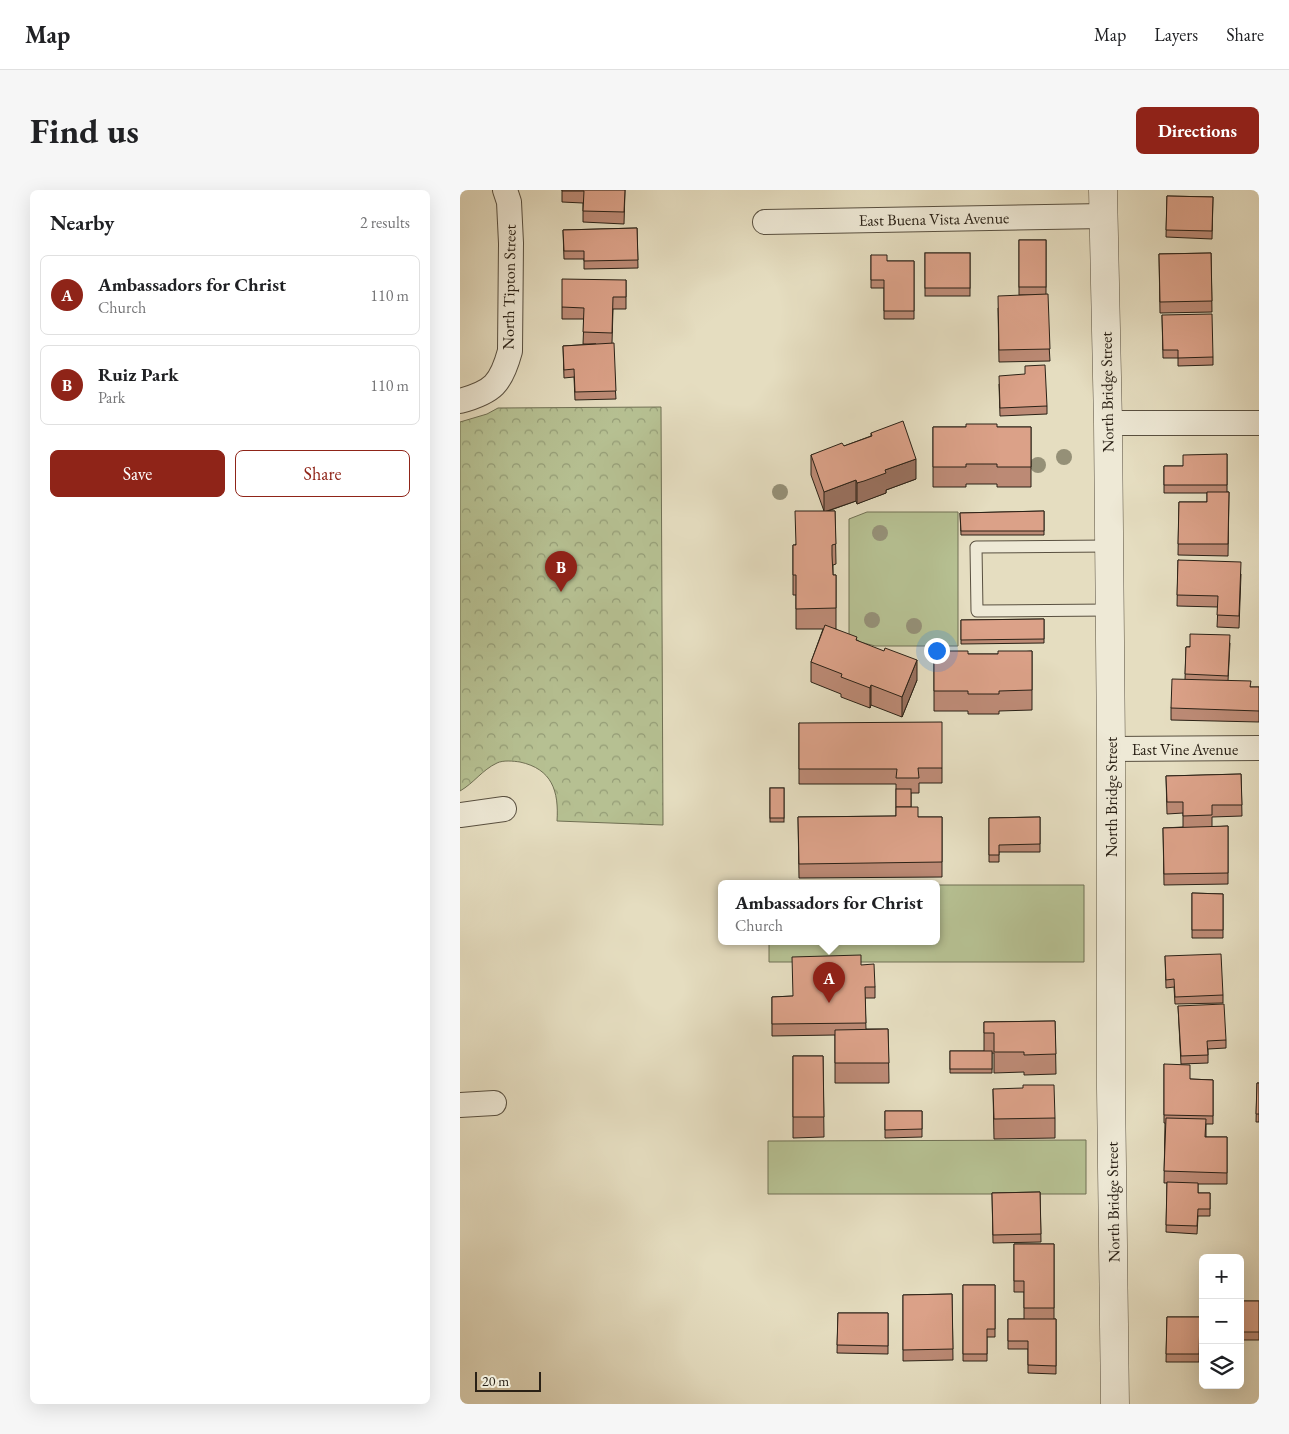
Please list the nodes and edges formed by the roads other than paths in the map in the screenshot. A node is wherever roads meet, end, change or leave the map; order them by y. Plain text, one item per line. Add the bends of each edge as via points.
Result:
1 (505, 190) edge
2 (1103, 203) edge
3 (765, 222) dead end
4 (460, 401) edge
5 (1108, 423) junction
6 (1259, 423) edge
7 (1109, 546) junction
8 (1110, 610) junction
9 (1259, 748) edge
10 (1111, 749) junction
11 (504, 809) dead end
12 (460, 815) edge
13 (494, 1103) dead end
14 (460, 1105) edge
15 (1115, 1404) edge

1 - 4 street, North Tipton Street via 511,243 510,351 498,383 477,396
2 - 3 street, East Buena Vista Avenue
2 - 5 street, North Bridge Street
5 - 6 street
5 - 7 street, North Bridge Street
7 - 8 street, North Bridge Street
7 - 8 lane via 976,547 977,611
8 - 10 street, North Bridge Street
9 - 10 street, East Vine Avenue
10 - 15 street, North Bridge Street
11 - 12 street
13 - 14 street

